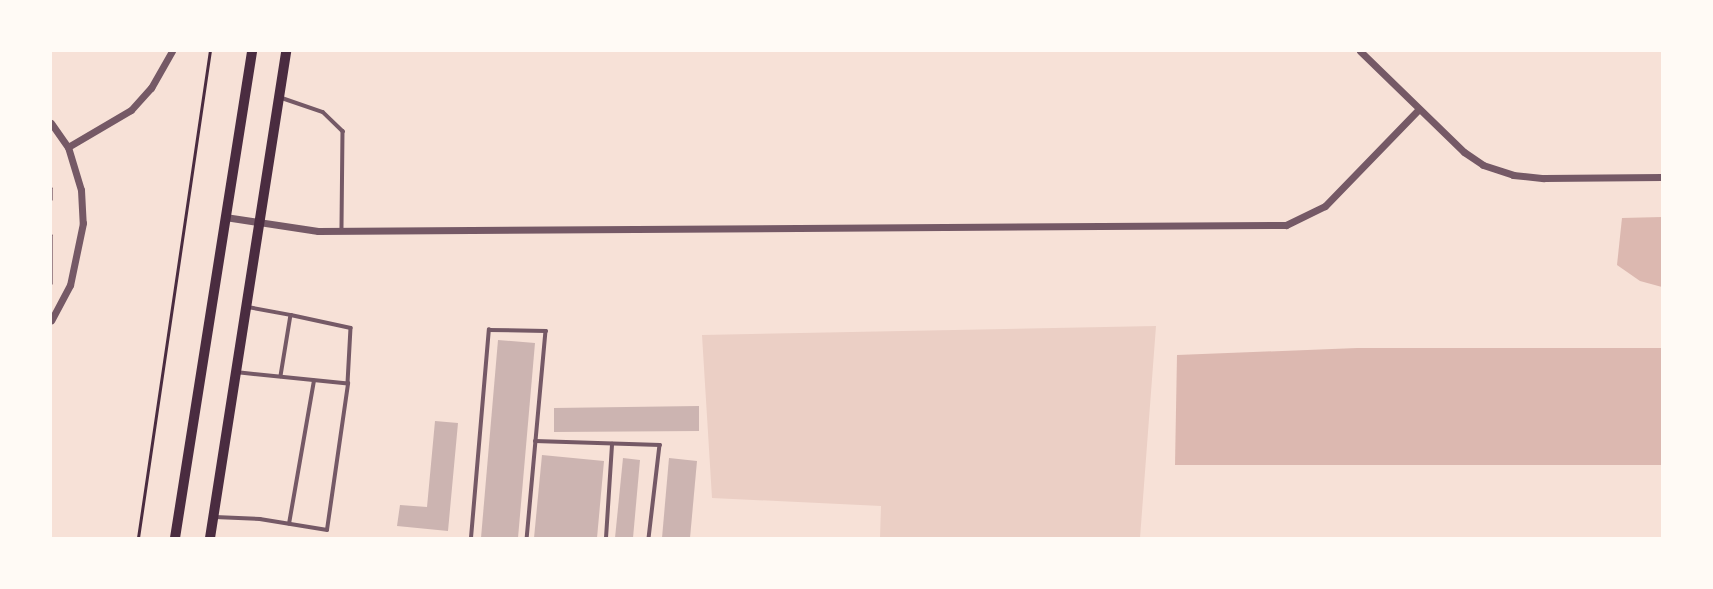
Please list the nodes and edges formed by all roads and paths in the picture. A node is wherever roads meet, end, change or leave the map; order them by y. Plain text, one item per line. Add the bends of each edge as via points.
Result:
1 (172, 51) edge
2 (210, 51) edge
3 (252, 51) edge
4 (286, 51) edge
5 (1360, 51) edge
6 (280, 97) junction
7 (1418, 110) junction
8 (51, 123) edge
9 (68, 146) junction
10 (1662, 177) edge
11 (51, 188) edge
12 (51, 199) edge
13 (225, 217) junction
14 (259, 222) junction
15 (342, 230) junction
16 (51, 235) edge
17 (51, 283) edge
18 (246, 307) junction
19 (291, 315) junction
20 (51, 320) edge
21 (235, 373) junction
22 (281, 376) junction
23 (314, 380) junction
24 (348, 384) junction
25 (535, 441) junction
26 (612, 444) junction
27 (213, 517) junction
28 (289, 524) junction
29 (138, 538) edge
30 (175, 538) edge
31 (210, 538) edge
32 (471, 538) edge
33 (527, 538) edge
34 (606, 538) edge
35 (649, 538) edge

1 - 9 street via 151,88 131,110
2 - 29 path
3 - 13 main road
4 - 6 main road
5 - 7 street
6 - 14 main road
6 - 15 lane via 323,112 343,131
7 - 10 street via 1464,152 1513,175
7 - 15 street via 1325,205 1286,225
8 - 9 street
9 - 20 street via 81,190 83,223 73,274
11 - 12 path
13 - 14 street
13 - 30 main road
14 - 15 street
14 - 18 main road
16 - 17 path
18 - 19 lane
18 - 21 main road
19 - 22 lane
19 - 24 lane via 351,328
21 - 22 lane
21 - 27 main road
22 - 23 lane
23 - 24 lane
23 - 28 lane
24 - 28 lane via 327,530
25 - 26 lane
25 - 32 lane via 546,331 489,330
25 - 33 lane
26 - 34 lane
26 - 35 lane via 660,445
27 - 28 lane
27 - 31 main road

